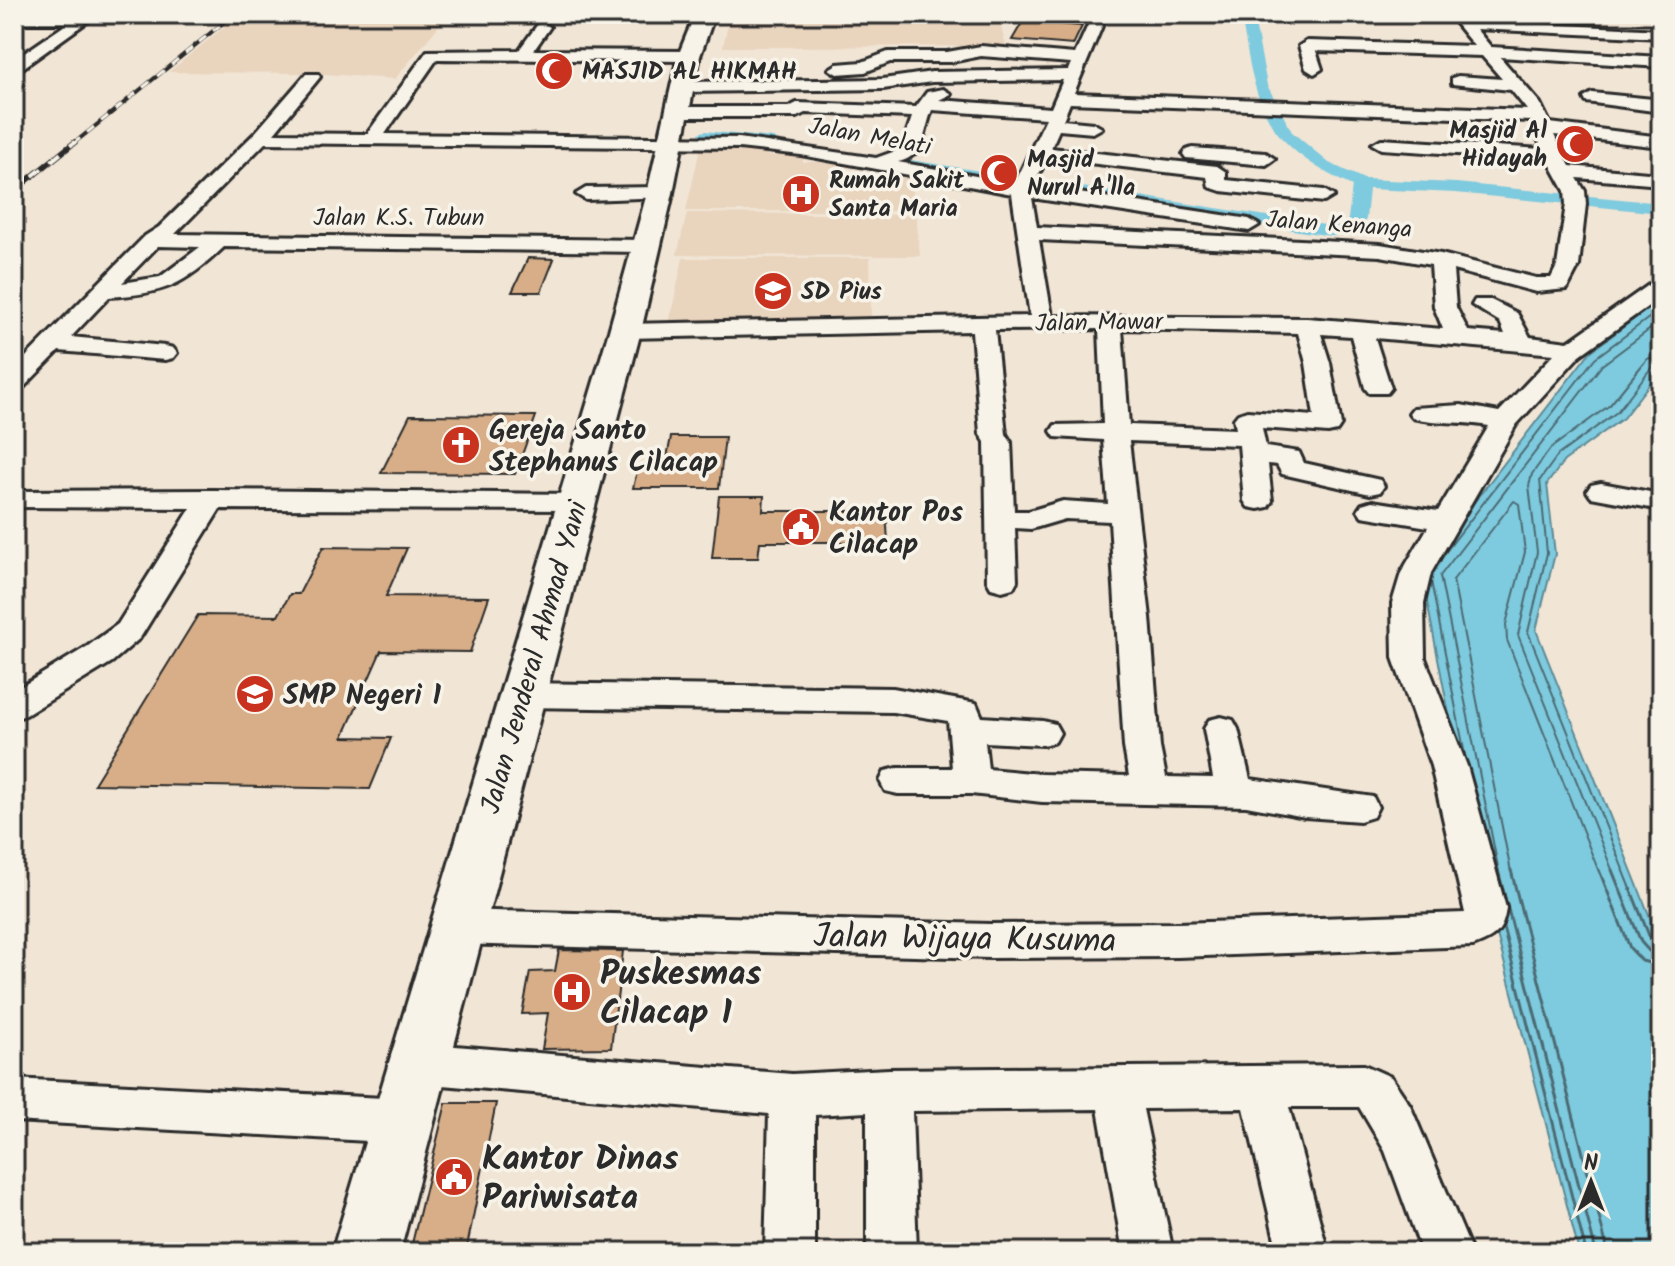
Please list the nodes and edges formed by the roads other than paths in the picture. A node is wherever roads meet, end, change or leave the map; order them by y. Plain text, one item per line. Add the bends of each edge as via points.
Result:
1 (705, 14) edge
2 (1100, 14) edge
3 (88, 16) edge
4 (14, 19) edge
5 (1460, 20) edge
6 (1404, 22) dead end
7 (543, 27) dead end
8 (1634, 28) junction
9 (1661, 34) edge
10 (25, 36) dead end
11 (59, 37) junction
12 (1485, 50) junction
13 (14, 54) edge
14 (33, 54) junction
15 (524, 54) junction
16 (689, 56) junction
17 (951, 56) junction
18 (1660, 62) edge
19 (14, 67) edge
20 (1075, 67) junction
21 (1314, 69) dead end
22 (312, 77) dead end
23 (950, 77) junction
24 (1458, 81) dead end
25 (799, 84) junction
26 (827, 84) junction
27 (1513, 85) junction
28 (685, 87) junction
29 (1592, 98) dead end
30 (1661, 107) edge
31 (922, 108) junction
32 (679, 112) junction
33 (797, 115) junction
34 (1114, 119) dead end
35 (1093, 128) dead end
36 (260, 138) junction
37 (373, 138) junction
38 (671, 142) junction
39 (1661, 142) edge
40 (1381, 144) dead end
41 (1042, 146) junction
42 (1661, 157) edge
43 (883, 161) junction
44 (1559, 161) junction
45 (1226, 163) junction
46 (1264, 163) dead end
47 (1538, 174) dead end
48 (1659, 180) edge
49 (1190, 186) dead end
50 (660, 193) junction
51 (586, 194) dead end
52 (1324, 196) dead end
53 (1028, 233) junction
54 (159, 236) junction
55 (1328, 237) dead end
56 (425, 238) junction
57 (646, 240) junction
58 (217, 242) junction
59 (1441, 260) junction
60 (1661, 287) edge
61 (1479, 288) junction
62 (105, 291) junction
63 (1110, 321) junction
64 (1042, 322) junction
65 (983, 325) junction
66 (1307, 325) junction
67 (1361, 329) junction
68 (625, 331) junction
69 (1459, 337) junction
70 (1521, 342) junction
71 (53, 343) junction
72 (1572, 350) junction
73 (165, 353) dead end
74 (14, 383) edge
75 (1378, 388) dead end
76 (1422, 413) dead end
77 (1505, 421) junction
78 (1064, 431) dead end
79 (1115, 432) junction
80 (1253, 445) junction
81 (1601, 491) dead end
82 (212, 498) junction
83 (14, 499) edge
84 (1258, 501) dead end
85 (576, 502) junction
86 (1661, 502) edge
87 (1123, 513) junction
88 (1001, 519) junction
89 (1444, 521) junction
90 (1002, 581) dead end
91 (520, 695) junction
92 (14, 707) edge
93 (967, 729) junction
94 (1221, 729) dead end
95 (1043, 733) dead end
96 (898, 781) dead end
97 (971, 781) junction
98 (1150, 790) junction
99 (1234, 791) junction
100 (1360, 807) dead end
101 (457, 927) junction
102 (419, 1063) junction
103 (1261, 1086) junction
104 (889, 1090) junction
105 (1117, 1090) junction
106 (792, 1095) junction
107 (14, 1100) edge
108 (403, 1121) junction
109 (366, 1252) edge
110 (790, 1252) edge
111 (892, 1252) edge
112 (1148, 1252) edge
113 (1303, 1252) edge
114 (1447, 1252) edge

1 - 16 main road, Jalan Jenderal Ahmad Yani
2 - 20 street
3 - 4 street
3 - 11 street
5 - 6 street
5 - 8 street
5 - 12 street
7 - 15 street
8 - 9 street
8 - 18 street
10 - 11 street
11 - 14 street
12 - 18 street
12 - 21 street via 1307,46
12 - 27 street
13 - 14 street
14 - 19 street
15 - 16 street
15 - 37 street via 431,55
16 - 28 main road, Jalan Jenderal Ahmad Yani
17 - 20 street via 997,50
17 - 23 street
17 - 26 street via 888,57 865,67 832,69
20 - 23 street
20 - 41 street
22 - 36 street
23 - 26 street
23 - 31 street via 950,92 933,96
24 - 27 street
25 - 26 street
25 - 28 street
25 - 33 street
27 - 44 street
28 - 32 main road, Jalan Jenderal Ahmad Yani
29 - 30 street
31 - 33 street via 852,104
31 - 41 street
31 - 43 street via 910,150
32 - 33 street
32 - 38 main road, Jalan Jenderal Ahmad Yani
34 - 41 street
35 - 41 street
36 - 37 street, Jalan Melati
36 - 54 street
37 - 38 street, Jalan Melati
38 - 43 street, Jalan Melati via 777,146
38 - 50 main road, Jalan Jenderal Ahmad Yani
39 - 44 street
40 - 44 street
41 - 43 street, Jalan Melati
41 - 44 street via 1263,105
41 - 45 street
41 - 49 street
41 - 53 street
41 - 55 street
42 - 44 street
44 - 47 street
44 - 48 street
44 - 61 street, Jalan Kenanga via 1572,217 1568,266 1559,284
45 - 46 street
45 - 52 street via 1216,183 1221,185
50 - 51 street
50 - 57 main road, Jalan Jenderal Ahmad Yani
53 - 59 street, Jalan Kenanga via 1380,250
53 - 64 street
54 - 56 street, Jalan K.S. Tubun
54 - 58 street, Jalan K.S. Tubun
54 - 62 street
56 - 57 street, Jalan K.S. Tubun
56 - 58 street, Jalan K.S. Tubun
57 - 68 main road, Jalan Jenderal Ahmad Yani
58 - 62 street via 170,283
59 - 61 street, Jalan Kenanga
59 - 69 street via 1445,307
60 - 72 street
61 - 70 street via 1509,318
62 - 71 street
63 - 64 street, Jalan Mawar
63 - 66 street, Jalan Mawar
63 - 79 street
64 - 65 street, Jalan Mawar
65 - 68 street, Jalan Mawar via 945,315
65 - 88 street via 998,442
66 - 67 street, Jalan Mawar
66 - 80 street via 1328,425 1249,418
67 - 69 street, Jalan Mawar
67 - 75 street
68 - 85 main road, Jalan Jenderal Ahmad Yani
69 - 70 street, Jalan Mawar
70 - 72 street, Jalan Mawar
71 - 73 street
71 - 74 street
72 - 77 street
76 - 77 street
77 - 89 street
78 - 79 street
79 - 80 street
79 - 87 street
80 - 84 street
80 - 89 street via 1289,458 1293,469
81 - 86 street
82 - 83 street
82 - 85 street
82 - 92 street via 129,631
85 - 91 main road, Jalan Jenderal Ahmad Yani
87 - 88 street via 1063,510 1031,520
87 - 98 street
88 - 90 street
89 - 101 street, Jalan Wijaya Kusuma via 1416,573 1406,629 1409,658 1449,766 1486,908 1484,923 1473,929 990,941
91 - 93 street via 893,700 961,710
91 - 101 main road, Jalan Jenderal Ahmad Yani
93 - 95 street
93 - 97 street
94 - 99 street
96 - 97 street
97 - 98 street
98 - 99 street
99 - 100 street
101 - 102 main road, Jalan Jenderal Ahmad Yani
102 - 106 street
102 - 108 main road, Jalan Jenderal Ahmad Yani
103 - 105 street
103 - 113 street
103 - 114 street via 1364,1086 1375,1092 1409,1154
104 - 105 street
104 - 106 street
104 - 111 street
105 - 112 street
106 - 110 street
107 - 108 street
108 - 109 main road, Jalan Jenderal Ahmad Yani

